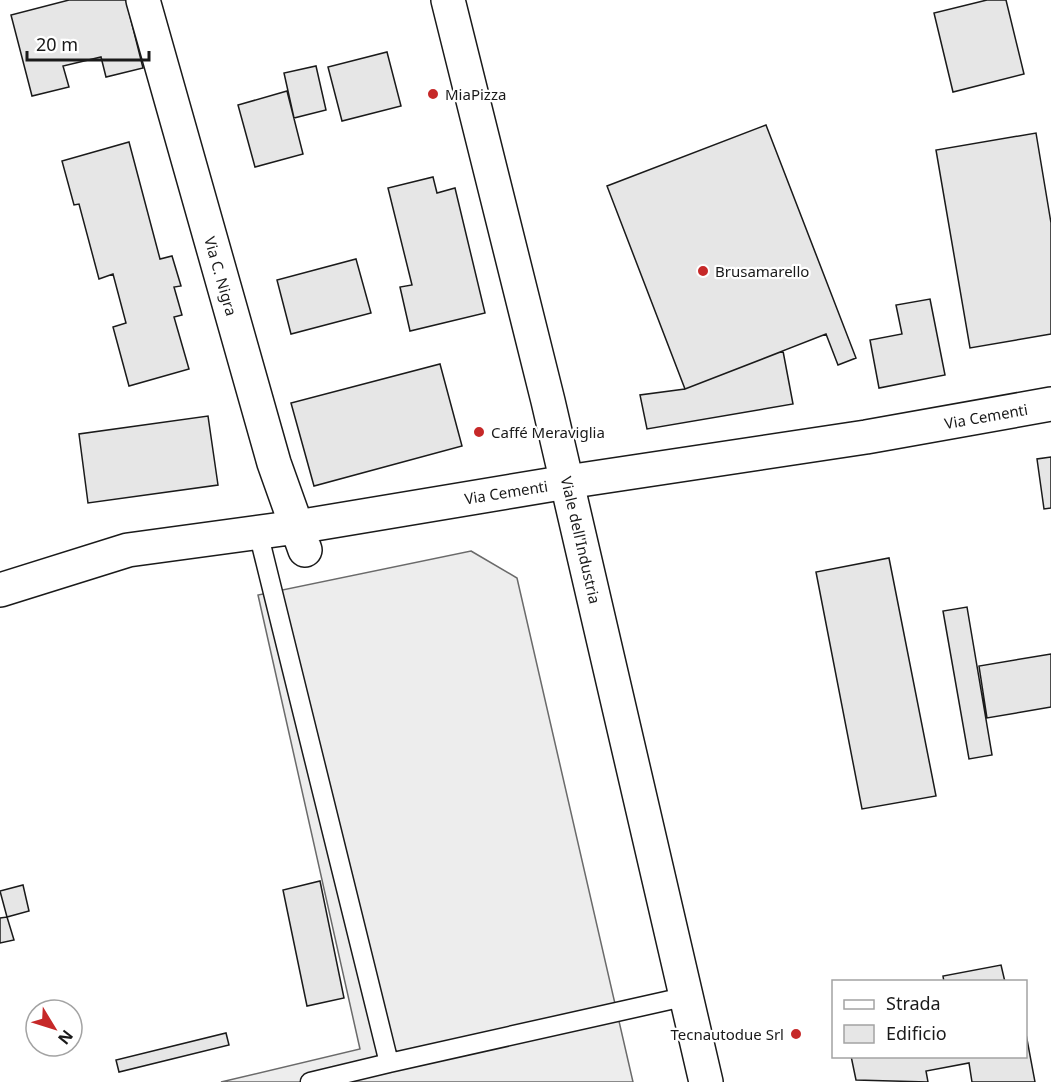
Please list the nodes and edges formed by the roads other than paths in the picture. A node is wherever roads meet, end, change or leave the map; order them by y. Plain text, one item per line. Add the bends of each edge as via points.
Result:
1 (143, 0) edge
2 (448, 0) edge
3 (1051, 404) edge
4 (567, 482) junction
5 (258, 532) junction
6 (301, 538) junction
7 (0, 590) edge
8 (688, 996) junction
9 (389, 1063) junction
10 (310, 1082) edge
11 (706, 1082) edge

1 - 6 street, Via C. Nigra via 274,464
2 - 4 street, Viale dell'Industria
3 - 4 street, Via Cementi via 866,437
4 - 6 street, Via Cementi
4 - 8 street, Viale dell'Industria
5 - 6 street, Via Cementi
5 - 7 street, Via Cementi via 128,550
5 - 9 lane
8 - 9 lane
8 - 11 street, Viale dell'Industria
9 - 10 lane

